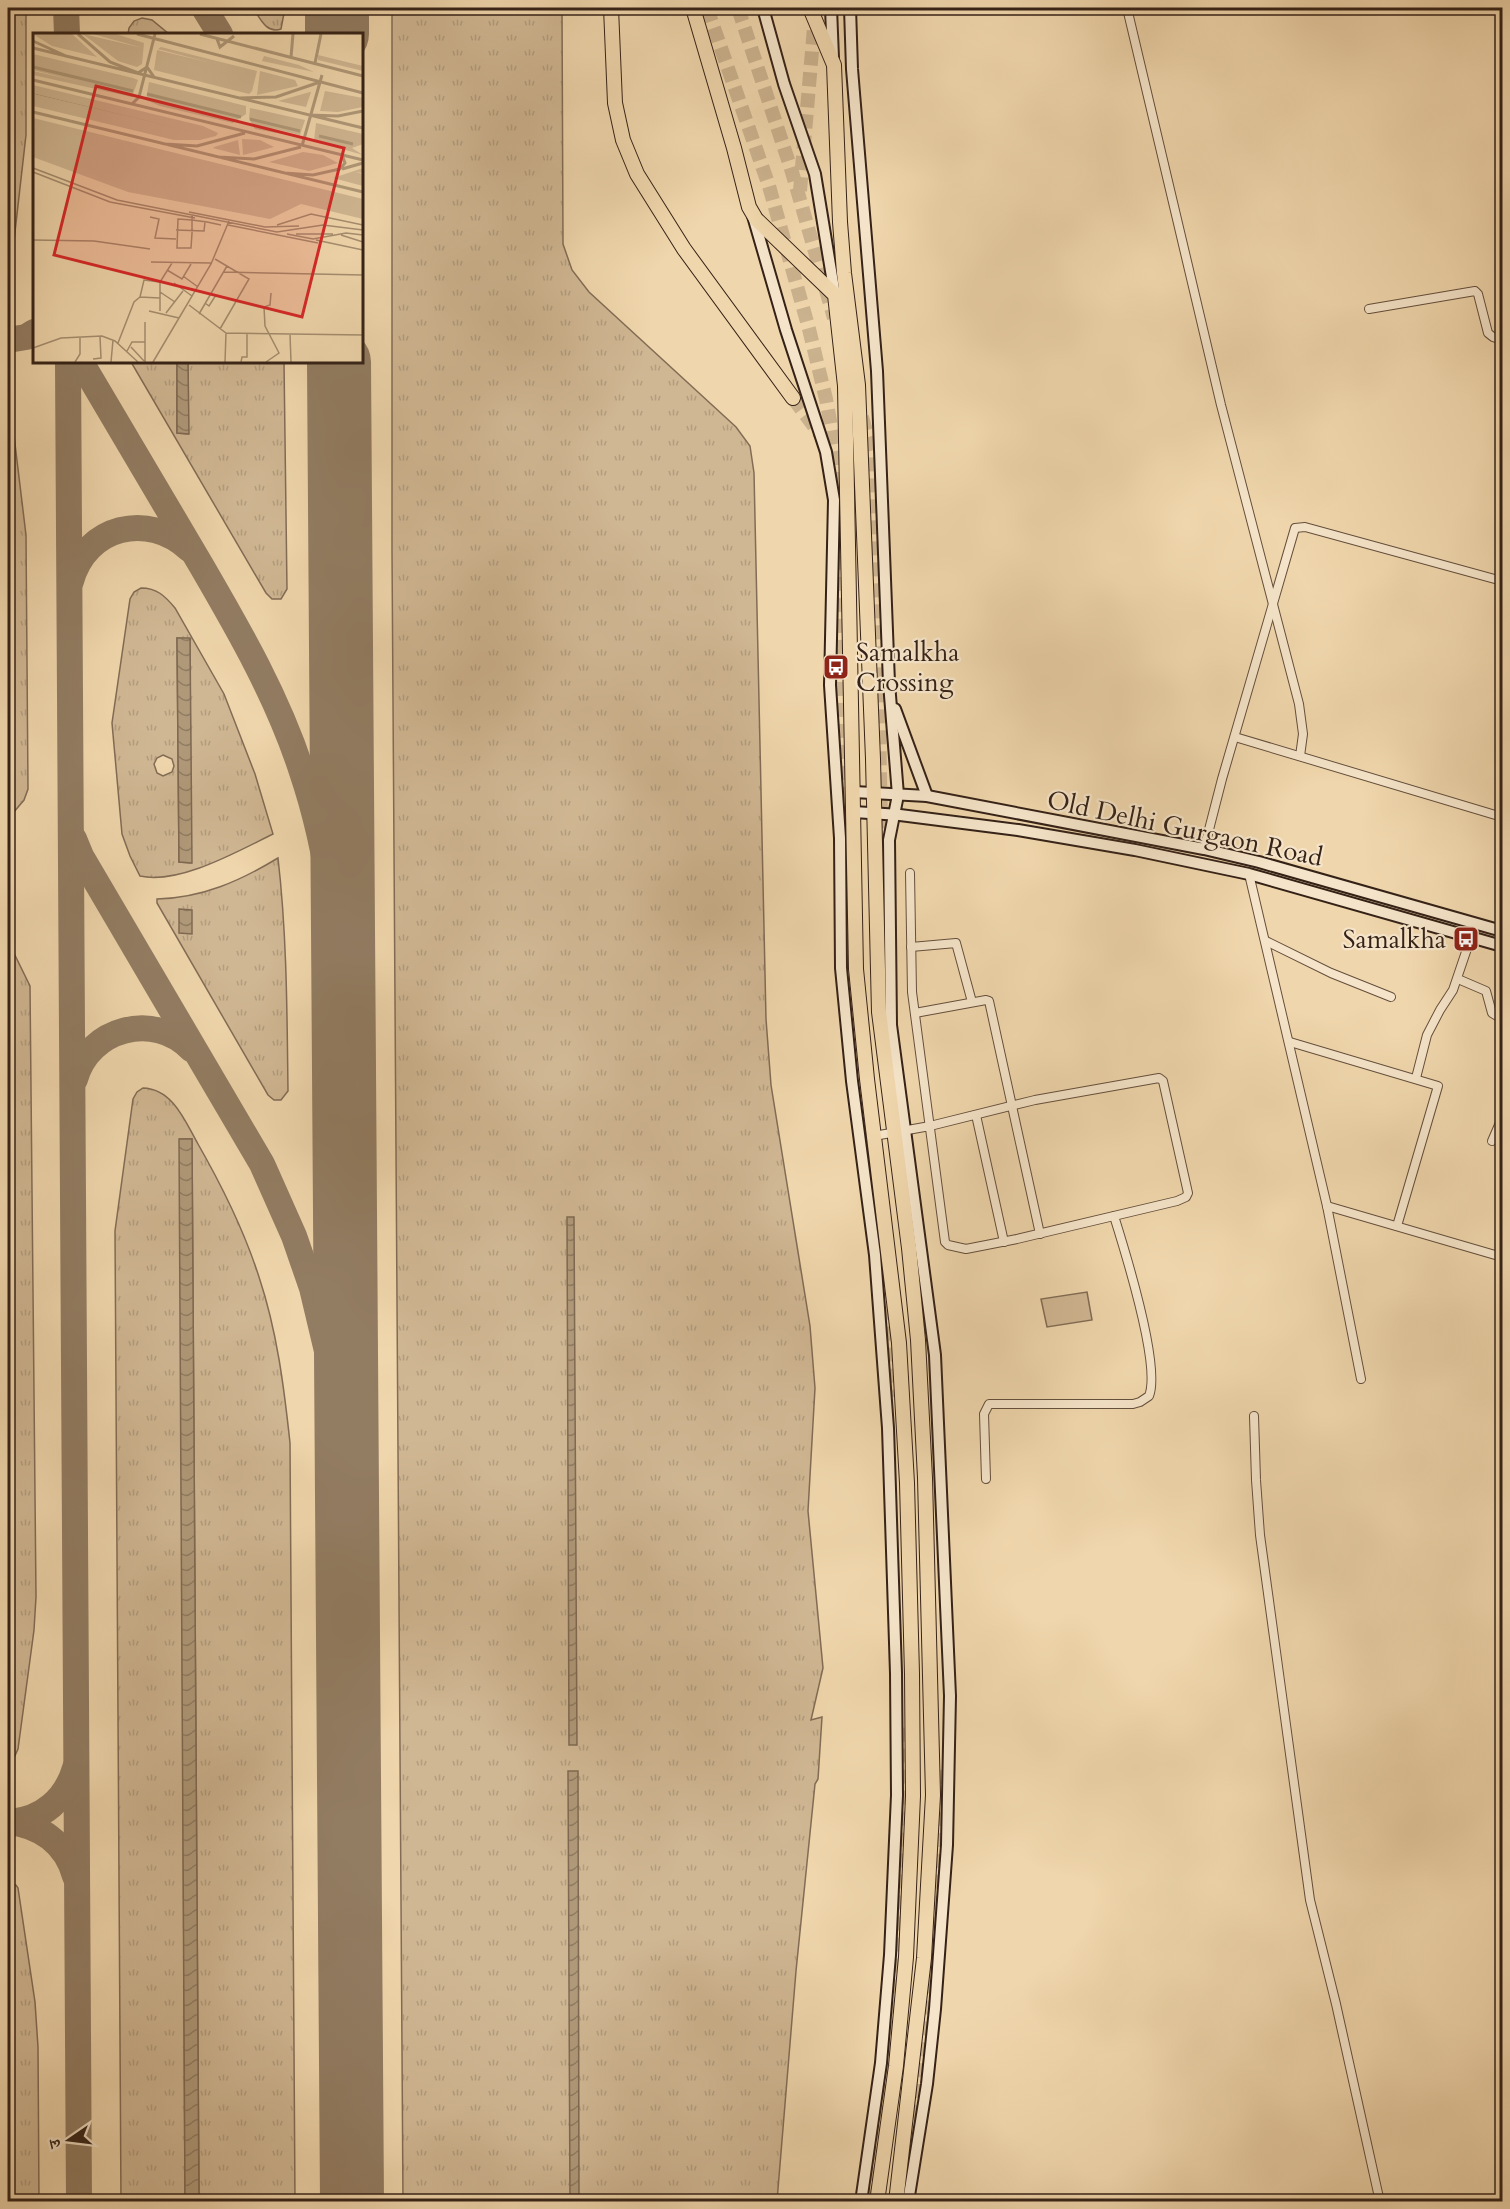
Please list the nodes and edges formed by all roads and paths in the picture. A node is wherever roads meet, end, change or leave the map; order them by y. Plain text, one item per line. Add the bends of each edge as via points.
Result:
1 (611, 8) edge
2 (693, 8) edge
3 (763, 8) edge
4 (810, 8) edge
5 (831, 8) edge
6 (850, 8) edge
7 (1127, 8) edge
8 (834, 65) junction
9 (752, 212) junction
10 (835, 295) junction
11 (1369, 309) dead end
12 (1503, 340) edge
13 (793, 398) tunnel mouth
14 (1503, 581) edge
15 (1272, 606) junction
16 (889, 683) junction
17 (1235, 737) junction
18 (1300, 756) junction
19 (854, 792) junction
20 (874, 792) junction
21 (898, 795) junction
22 (927, 796) junction
23 (854, 812) junction
24 (874, 813) junction
25 (894, 814) junction
26 (1503, 817) edge
27 (1204, 849) junction
28 (1259, 862) junction
29 (910, 873) dead end
30 (1253, 875) junction
31 (1503, 932) edge
32 (1472, 937) junction
33 (1266, 941) junction
34 (1503, 945) edge
35 (910, 946) junction
36 (1458, 979) junction
37 (1392, 997) dead end
38 (972, 1002) junction
39 (915, 1013) junction
40 (1503, 1019) edge
41 (1290, 1042) junction
42 (1416, 1078) junction
43 (1011, 1106) junction
44 (976, 1115) junction
45 (1503, 1118) edge
46 (930, 1126) junction
47 (899, 1132) junction
48 (874, 1136) junction
49 (1492, 1141) dead end
50 (1327, 1206) junction
51 (1114, 1216) junction
52 (1397, 1226) junction
53 (1040, 1234) junction
54 (1004, 1242) junction
55 (1503, 1257) edge
56 (1361, 1379) dead end
57 (1254, 1416) dead end
58 (986, 1479) dead end
59 (861, 2202) edge
60 (877, 2202) edge
61 (896, 2202) edge
62 (908, 2202) edge
63 (1380, 2202) edge

1 - 13 highway via 615,103 623,140 637,174 684,249
2 - 9 highway
3 - 10 street via 815,174
4 - 8 highway
5 - 8 street
6 - 16 street via 877,371
7 - 15 street
8 - 20 highway via 843,263 858,385
9 - 10 highway
9 - 59 street via 826,452 834,500 830,685 840,838 841,968 875,1255 888,1428 897,1795 881,2063
10 - 19 highway via 845,386
11 - 12 street via 1473,291 1478,294 1488,333
14 - 15 street via 1301,526 1293,532
15 - 17 street
15 - 18 street via 1299,704 1303,734
16 - 21 street
16 - 22 street
17 - 18 street
17 - 27 street
18 - 26 street
19 - 20 street, Old Delhi Gurgaon Road
19 - 23 highway
20 - 21 street, Old Delhi Gurgaon Road
20 - 24 highway
21 - 22 street, Old Delhi Gurgaon Road
21 - 25 street
22 - 27 street, Old Delhi Gurgaon Road
23 - 24 street, Old Delhi Gurgaon Road
23 - 48 highway via 856,969
24 - 25 street, Old Delhi Gurgaon Road
24 - 47 highway via 879,1012
25 - 30 street, Old Delhi Gurgaon Road via 1018,830
25 - 47 street via 889,840 891,1025
27 - 28 street, Old Delhi Gurgaon Road
28 - 30 street
28 - 31 street, Old Delhi Gurgaon Road
29 - 35 street
30 - 32 street, Old Delhi Gurgaon Road
30 - 33 street
32 - 34 street, Old Delhi Gurgaon Road
32 - 36 street
33 - 37 street
33 - 41 street
35 - 38 street via 956,943
35 - 39 street
36 - 40 street via 1485,990 1492,1013
36 - 42 street via 1427,1035
38 - 39 street
38 - 43 street via 989,1002
39 - 46 street
41 - 42 street
41 - 50 street
42 - 52 street via 1438,1086
43 - 44 street
43 - 51 street via 1162,1079 1188,1193 1177,1201
43 - 53 street
44 - 46 street
44 - 54 street
45 - 49 street
46 - 47 street
46 - 54 street via 945,1242 951,1248 961,1249
47 - 48 street
47 - 61 highway via 918,1340 933,1795 924,1958
47 - 62 street via 935,1355 950,1696 946,1845 935,2009
48 - 60 highway via 899,1343 907,1483 914,1796 906,1957
50 - 52 street
50 - 56 street
51 - 53 street
51 - 58 street via 1142,1316 1152,1379 1149,1396 1133,1404 989,1404 984,1414
52 - 55 street
53 - 54 street
57 - 63 street via 1260,1535 1310,1900

